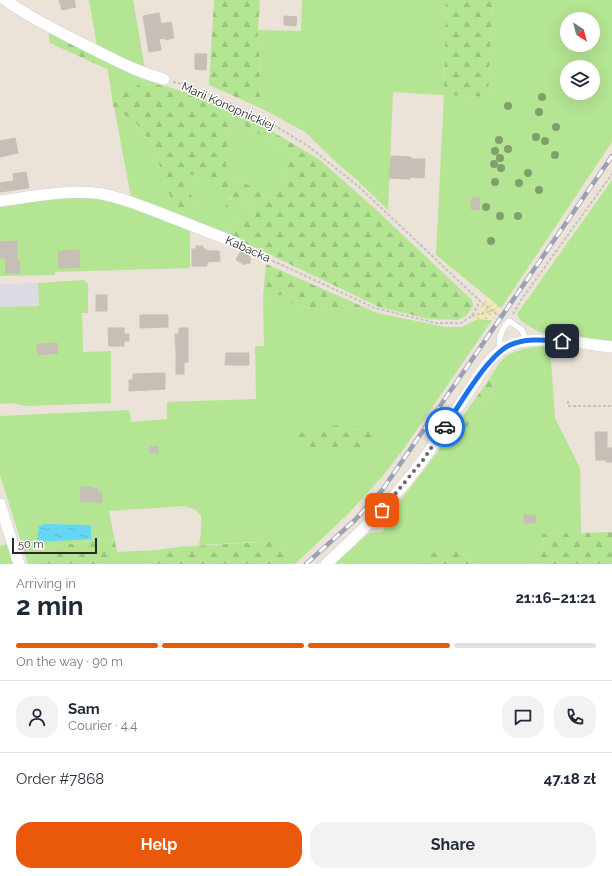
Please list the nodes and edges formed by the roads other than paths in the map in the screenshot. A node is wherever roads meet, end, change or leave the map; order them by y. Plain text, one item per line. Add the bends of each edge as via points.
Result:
1 (4, 0) edge
2 (164, 79) road end
3 (0, 201) edge
4 (236, 243) road end
5 (526, 341) junction
6 (612, 346) edge
7 (500, 351) junction
8 (0, 504) edge
9 (19, 564) edge
10 (326, 564) edge

1 - 2 street via 144,74
3 - 4 street, Kabacka via 76,192 96,193 161,213
5 - 6 street via 533,339
5 - 7 street via 510,345
5 - 7 lane via 522,330 509,321 503,327
7 - 10 street via 478,378 423,460 392,499
8 - 9 street

